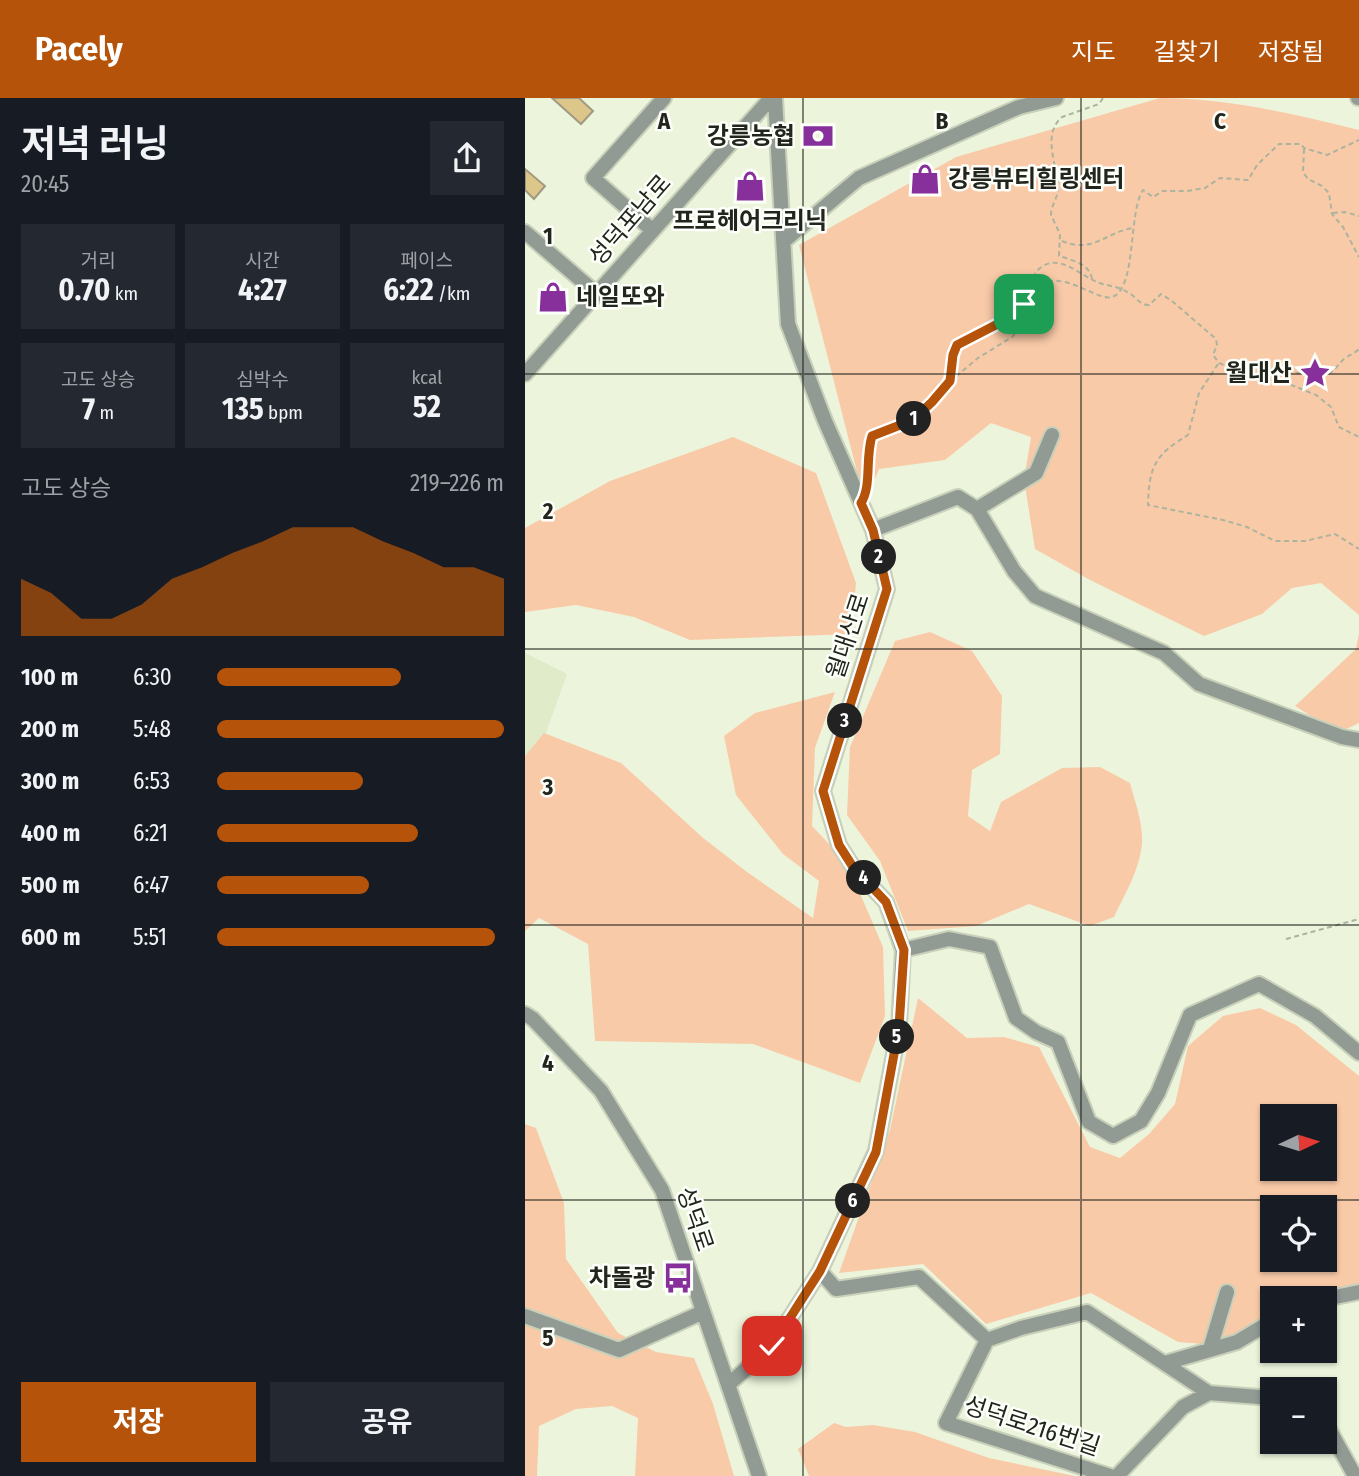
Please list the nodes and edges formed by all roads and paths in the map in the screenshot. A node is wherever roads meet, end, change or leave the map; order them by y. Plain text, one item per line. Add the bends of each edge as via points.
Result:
1 (664, 98) edge
2 (773, 98) edge
3 (1056, 98) edge
4 (1103, 98) edge
5 (1359, 140) edge
6 (1304, 148) junction
7 (1332, 214) junction
8 (1359, 216) edge
9 (1133, 229) junction
10 (652, 230) junction
11 (525, 232) edge
12 (784, 241) junction
13 (1061, 241) junction
14 (1359, 257) edge
15 (1092, 280) junction
16 (1123, 289) junction
17 (596, 293) junction
18 (1359, 349) edge
19 (1219, 363) junction
20 (525, 374) edge
21 (1271, 380) junction
22 (950, 381) junction
23 (1052, 435) dead end
24 (1359, 437) edge
25 (866, 483) dead end
26 (977, 509) junction
27 (873, 530) junction
28 (1359, 549) edge
29 (1359, 740) edge
30 (1359, 919) edge
31 (1286, 939) dead end
32 (904, 950) junction
33 (525, 1014) edge
34 (1359, 1054) edge
35 (820, 1271) junction
36 (1227, 1292) dead end
37 (1359, 1292) edge
38 (1337, 1297) edge
39 (703, 1312) junction
40 (525, 1316) edge
41 (1260, 1328) edge
42 (987, 1340) junction
43 (1210, 1349) junction
44 (1165, 1363) junction
45 (729, 1384) junction
46 (1209, 1393) junction
47 (1260, 1397) edge
48 (1337, 1444) edge
49 (759, 1476) edge
50 (1110, 1476) edge
51 (1117, 1476) edge
52 (1355, 1476) edge

1 - 10 street via 593,178
2 - 10 street, 성덕포남로
2 - 12 street, 월대산로
3 - 12 street via 1019,107 859,178
4 - 13 path via 1099,104 1062,117 1053,130 1058,191 1051,215
5 - 6 path via 1327,155
6 - 7 path via 1303,172 1328,193
6 - 9 path via 1279,144 1248,180 1220,178 1205,188 1163,191 1153,197 1143,190
7 - 8 path
7 - 14 path
9 - 13 path via 1092,244
9 - 16 path
10 - 17 street, 성덕포남로
11 - 17 street
12 - 27 street, 월대산로 via 788,324
13 - 15 path via 1059,256 1086,266
15 - 16 path
15 - 22 path via 1063,264 1041,267 1017,314 957,345
16 - 19 path via 1144,305 1161,294 1172,300 1216,339 1213,355
16 - 22 path via 1101,298 1070,282 1050,281 1031,320
17 - 20 street, 성덕포남로
18 - 21 path via 1325,376 1286,372
19 - 21 path via 1259,382
19 - 28 path via 1199,393 1188,435 1153,466 1148,505 1223,520 1275,541 1311,541 1335,534
21 - 24 path via 1316,395 1331,407 1339,426
22 - 25 path via 913,420 872,436
23 - 26 street via 1036,473
26 - 27 street via 958,497
26 - 29 street via 1014,571 1035,596 1164,653 1199,684
27 - 32 street, 월대산로 via 887,589 823,791 839,845 886,902
30 - 31 path
32 - 34 street via 949,939 990,947 1016,1018 1058,1042 1089,1122 1113,1136 1141,1121 1158,1093 1190,1015 1259,984 1315,1016
32 - 35 street, 월대산로 via 899,1027 876,1152
33 - 39 street, 성덕로 via 601,1091 663,1190
35 - 42 street via 836,1289 919,1277
35 - 45 street, 월대산로 via 772,1346
36 - 43 street
37 - 38 street
39 - 40 street via 619,1350
39 - 45 street, 성덕로
41 - 43 street via 1237,1342
42 - 44 street via 1087,1312
42 - 50 street, 성덕로216번길 via 946,1423
43 - 44 street
44 - 46 street
45 - 49 street, 성덕로
46 - 47 street
46 - 51 street via 1183,1407
48 - 52 street

